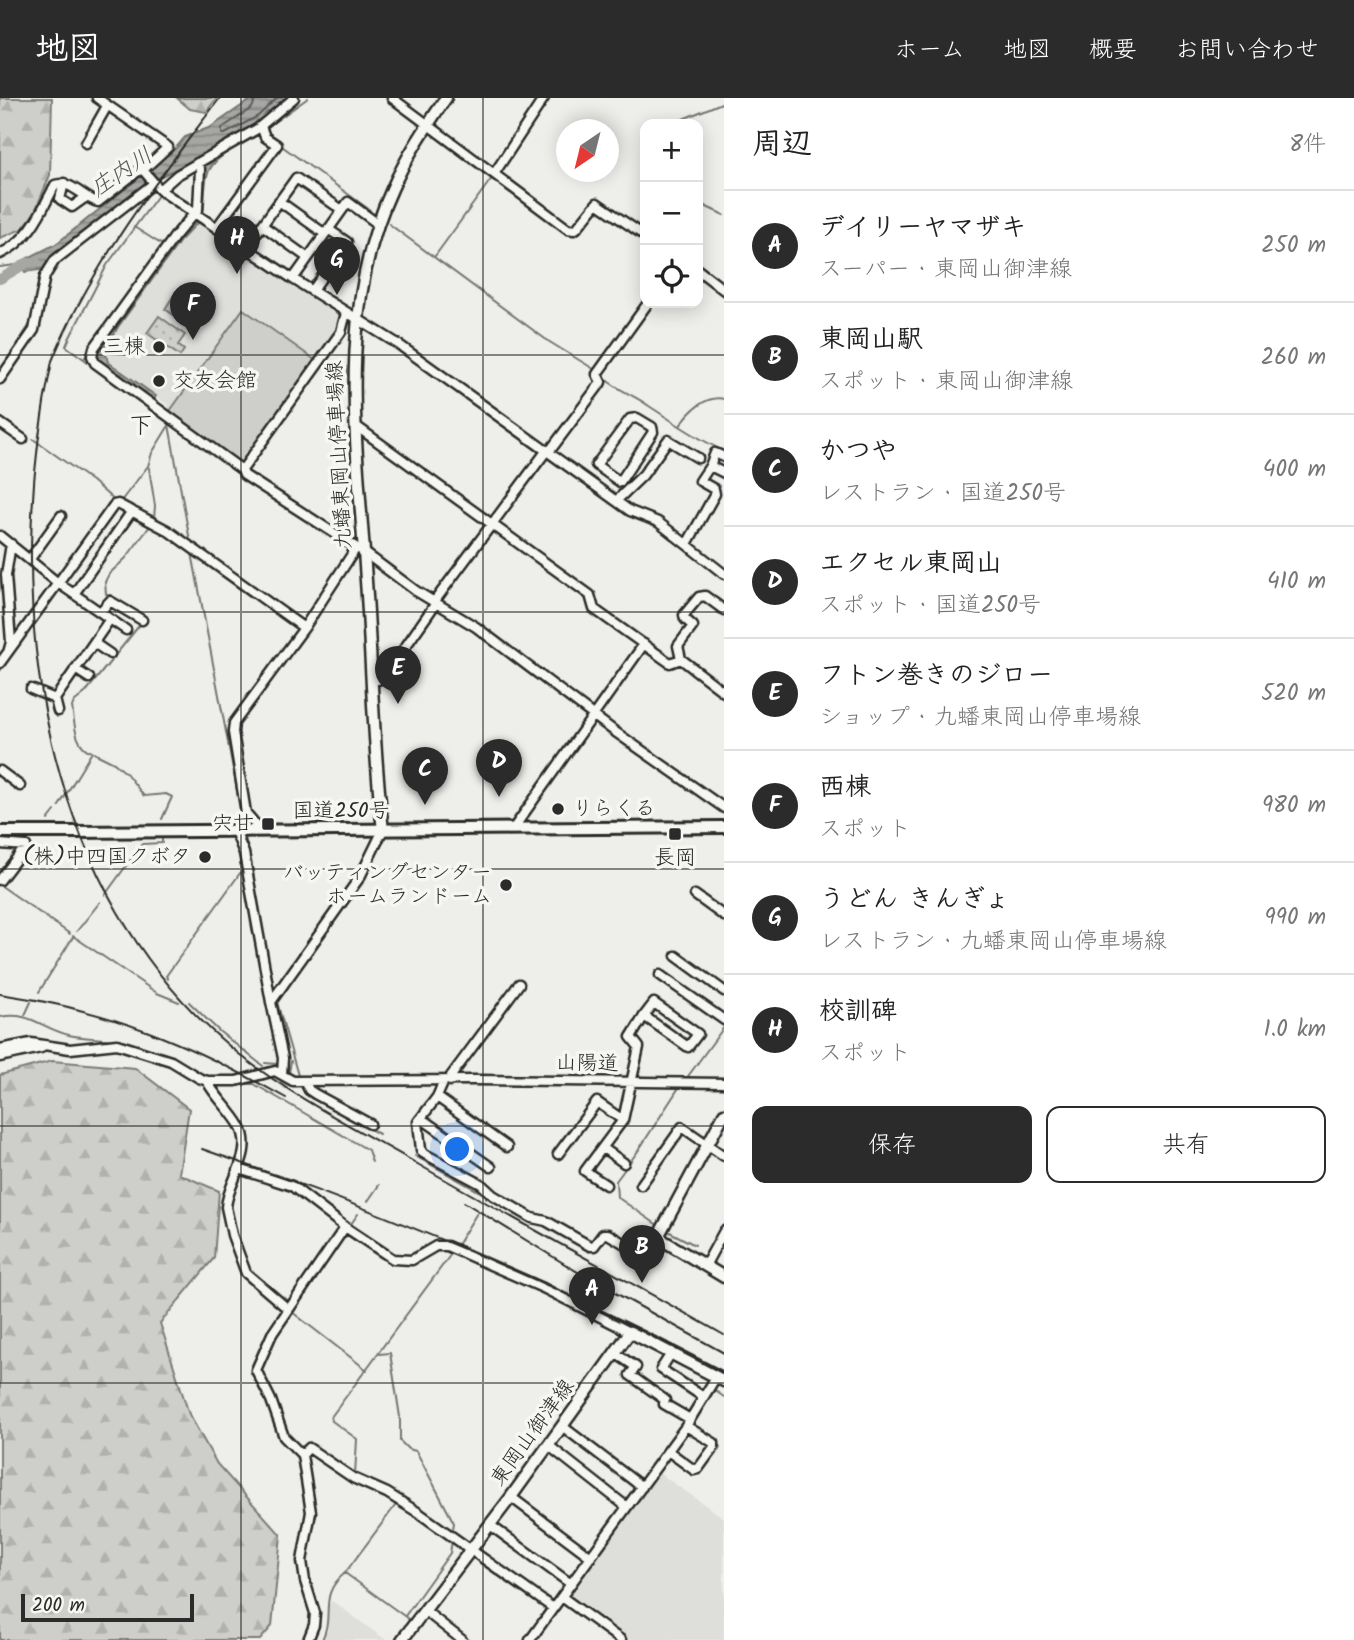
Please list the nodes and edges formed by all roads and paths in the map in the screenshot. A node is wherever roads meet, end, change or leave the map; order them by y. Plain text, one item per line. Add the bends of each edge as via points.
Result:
1 (97, 98) edge
2 (294, 98) edge
3 (392, 98) edge
4 (446, 98) edge
5 (544, 98) edge
6 (107, 106) junction
7 (428, 125) junction
8 (262, 129) junction
9 (86, 143) dead end
10 (201, 162) junction
11 (144, 171) junction
12 (495, 175) junction
13 (64, 183) junction
14 (155, 185) junction
15 (86, 197) junction
16 (279, 201) junction
17 (342, 210) junction
18 (198, 215) junction
19 (378, 224) junction
20 (262, 225) junction
21 (217, 227) junction
22 (327, 231) junction
23 (640, 233) edge
24 (246, 248) junction
25 (0, 254) edge
26 (308, 258) junction
27 (703, 274) edge
28 (293, 279) junction
29 (724, 290) edge
30 (312, 291) junction
31 (644, 308) edge
32 (346, 313) junction
33 (357, 318) junction
34 (0, 379) edge
35 (0, 424) edge
36 (356, 426) junction
37 (23, 439) dead end
38 (548, 451) junction
39 (724, 457) edge
40 (698, 458) dead end
41 (596, 466) junction
42 (710, 466) junction
43 (242, 470) junction
44 (724, 473) edge
45 (587, 481) junction
46 (616, 501) junction
47 (132, 511) junction
48 (61, 516) dead end
49 (493, 525) junction
50 (0, 536) edge
51 (11, 544) junction
52 (687, 544) junction
53 (360, 550) junction
54 (30, 559) junction
55 (3, 575) edge
56 (724, 575) edge
57 (59, 584) junction
58 (74, 594) junction
59 (435, 603) junction
60 (724, 611) edge
61 (100, 612) junction
62 (110, 619) junction
63 (142, 620) dead end
64 (304, 628) junction
65 (126, 630) dead end
66 (94, 642) junction
67 (644, 645) junction
68 (9, 649) junction
69 (110, 654) dead end
70 (681, 659) junction
71 (0, 663) edge
72 (75, 669) junction
73 (89, 678) dead end
74 (373, 681) junction
75 (31, 689) dead end
76 (724, 692) edge
77 (55, 699) junction
78 (58, 711) dead end
79 (593, 715) junction
80 (0, 771) edge
81 (20, 786) dead end
82 (724, 808) edge
83 (724, 827) edge
84 (513, 829) junction
85 (383, 830) junction
86 (240, 831) junction
87 (261, 831) junction
88 (0, 832) edge
89 (0, 844) edge
90 (0, 880) edge
91 (695, 895) dead end
92 (724, 916) edge
93 (676, 956) dead end
94 (660, 975) dead end
95 (519, 984) dead end
96 (724, 991) edge
97 (271, 1003) junction
98 (644, 1016) junction
99 (724, 1020) edge
100 (49, 1046) junction
101 (0, 1049) edge
102 (0, 1057) edge
103 (282, 1074) junction
104 (207, 1081) junction
105 (447, 1081) junction
106 (304, 1082) junction
107 (632, 1082) junction
108 (724, 1083) edge
109 (437, 1097) junction
110 (724, 1114) edge
111 (623, 1118) junction
112 (422, 1119) junction
113 (370, 1124) dead end
114 (707, 1145) junction
115 (507, 1147) dead end
116 (603, 1148) junction
117 (558, 1154) dead end
118 (724, 1156) edge
119 (624, 1163) dead end
120 (491, 1167) dead end
121 (239, 1169) junction
122 (606, 1185) dead end
123 (640, 1185) dead end
124 (345, 1227) junction
125 (723, 1237) edge
126 (660, 1238) junction
127 (706, 1264) junction
128 (724, 1277) edge
129 (288, 1309) junction
130 (630, 1332) junction
131 (615, 1353) junction
132 (672, 1353) junction
133 (720, 1379) edge
134 (702, 1396) junction
135 (688, 1423) junction
136 (562, 1426) junction
137 (548, 1446) junction
138 (668, 1451) junction
139 (302, 1455) junction
140 (642, 1487) junction
141 (511, 1497) junction
142 (627, 1507) junction
143 (490, 1525) junction
144 (470, 1551) junction
145 (591, 1557) junction
146 (571, 1584) junction
147 (562, 1597) junction
148 (553, 1608) junction
149 (424, 1610) junction
150 (308, 1640) edge
151 (402, 1640) edge
152 (462, 1640) edge
153 (530, 1640) edge
154 (621, 1640) edge

1 - 6 street
2 - 8 street
3 - 7 street
4 - 7 main road, 九蟠東岡山停車場線
5 - 12 street
6 - 9 street
6 - 11 street via 167,147
7 - 12 street
7 - 19 main road, 九蟠東岡山停車場線 via 402,168
8 - 10 street
8 - 21 street via 276,145
10 - 14 street
10 - 18 street
11 - 14 street
11 - 15 street via 104,199
12 - 23 street via 571,230 597,203
13 - 15 street
13 - 15 street via 60,199 72,207
13 - 25 street via 55,185 22,240
14 - 18 street
14 - 34 street via 55,260 45,276 34,330
16 - 17 street via 296,178
16 - 20 street
16 - 22 street
17 - 19 street via 348,202
17 - 22 street
18 - 21 street
18 - 43 street via 175,236 93,359
19 - 33 main road, 九蟠東岡山停車場線
20 - 24 street
20 - 26 street
21 - 24 street
22 - 26 street
22 - 30 street via 347,242
24 - 28 street
26 - 28 street
27 - 29 street
28 - 30 street
30 - 32 street
31 - 38 street via 599,372 600,384
32 - 33 street
32 - 43 street via 341,331
33 - 36 main road, 九蟠東岡山停車場線
33 - 38 street
35 - 37 street
36 - 49 street
36 - 53 main road, 九蟠東岡山停車場線
38 - 45 street
38 - 49 street
39 - 42 street via 716,453
40 - 46 street via 668,440 643,475
41 - 41 street via 620,482 652,427 630,419
41 - 45 street
42 - 44 street
42 - 52 street via 700,481 715,494
43 - 53 street
45 - 46 street
46 - 52 street
47 - 57 street via 118,504
47 - 58 street
47 - 64 street via 167,530
48 - 54 street
49 - 59 street
49 - 67 street via 590,595 594,610
50 - 51 street
51 - 54 street
51 - 55 street
52 - 56 street
53 - 59 street
53 - 64 street
53 - 74 main road, 九蟠東岡山停車場線
54 - 57 street
55 - 68 street
57 - 58 street
57 - 68 street
58 - 61 street
59 - 74 street via 385,676
59 - 79 street via 476,627
60 - 70 street via 705,596 699,597 684,615 692,625 678,646
61 - 62 street
61 - 63 street via 110,601
62 - 65 street
62 - 66 street
64 - 87 street via 234,723 246,813
66 - 69 street
66 - 72 street
67 - 70 street via 670,663
67 - 79 street
68 - 71 street
70 - 76 street
72 - 73 street
72 - 77 street
74 - 85 main road, 九蟠東岡山停車場線
75 - 77 street
77 - 78 street
79 - 82 street
79 - 84 street
80 - 81 street
83 - 84 highway, 国道250号
84 - 85 highway, 国道250号
85 - 87 highway, 国道250号
85 - 97 street via 360,877
86 - 87 highway, 国道250号
86 - 88 highway, 国道250号
86 - 97 street
89 - 90 street via 26,846
91 - 92 street
93 - 96 street
94 - 99 street
95 - 105 street
97 - 103 street
98 - 98 street via 688,1047 698,1034 654,1003
98 - 107 street via 631,1037 639,1047
100 - 101 street via 31,1043
100 - 102 street
100 - 104 street via 70,1049 117,1044 171,1061
103 - 104 street
103 - 106 street, 山陽道 via 293,1082
104 - 121 street via 243,1131 246,1142
105 - 106 street, 山陽道
105 - 107 street, 山陽道
105 - 109 street
106 - 113 street via 314,1094
107 - 108 street, 山陽道
107 - 111 street
109 - 112 street
109 - 115 street
110 - 114 main road
111 - 116 street
111 - 117 street via 597,1102
112 - 120 street
112 - 126 street via 418,1122 423,1153 533,1219 546,1221 590,1246 608,1234 643,1255 649,1255
114 - 118 street
114 - 123 street via 682,1127
114 - 126 main road
116 - 119 street
116 - 122 street via 585,1171
121 - 124 street via 292,1186
121 - 129 street via 226,1207 241,1262 246,1273
124 - 129 street
124 - 130 street via 397,1260 416,1258 441,1245
125 - 127 street
126 - 127 main road
127 - 128 main road
129 - 139 street via 256,1370 284,1437
130 - 131 main road, 東岡山御津線
130 - 132 main road
131 - 135 street via 636,1367 630,1375
131 - 136 main road, 東岡山御津線
132 - 133 main road
132 - 134 street via 661,1369
133 - 134 street
134 - 135 street
135 - 138 street
135 - 138 street via 714,1447 694,1470
136 - 137 main road, 東岡山御津線
136 - 140 street
137 - 141 main road, 東岡山御津線
137 - 142 street
138 - 140 street
139 - 144 street via 309,1448 353,1478 398,1499
139 - 150 street via 311,1512 302,1561 315,1612
140 - 142 street
141 - 143 main road, 東岡山御津線
141 - 145 street
142 - 145 street
143 - 144 main road, 東岡山御津線
143 - 146 street
144 - 148 street
144 - 149 main road, 東岡山御津線
145 - 146 street
146 - 147 street
147 - 148 street
147 - 154 street
148 - 153 street
149 - 151 main road, 東岡山御津線
149 - 152 street

